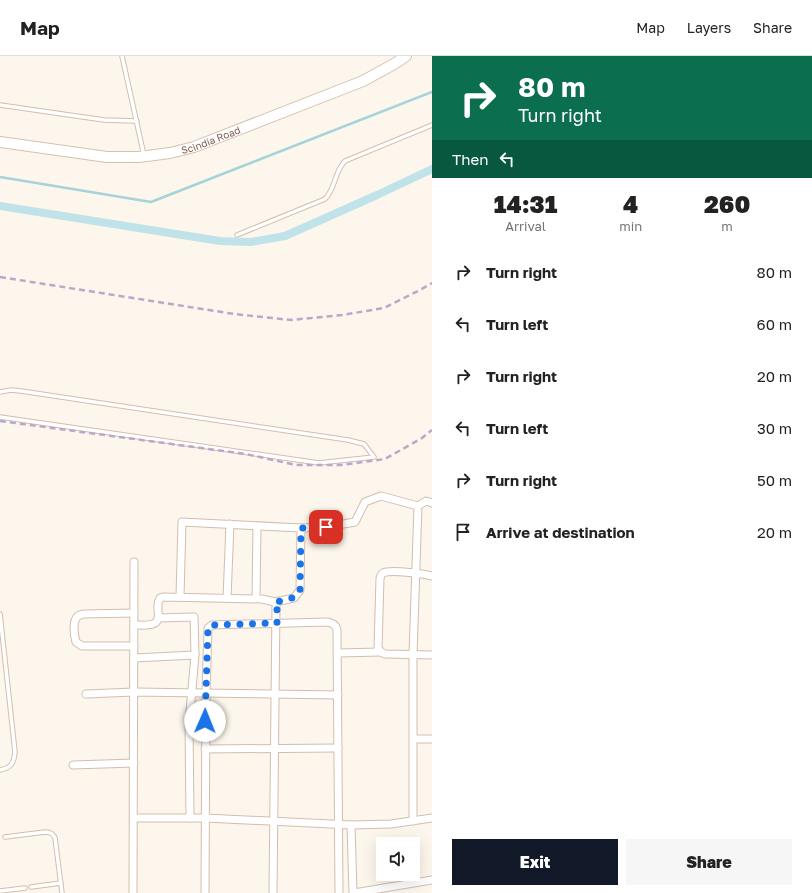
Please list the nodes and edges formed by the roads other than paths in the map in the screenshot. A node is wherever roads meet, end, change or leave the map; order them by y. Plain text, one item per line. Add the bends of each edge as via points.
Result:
1 (122, 56) edge
2 (397, 56) edge
3 (406, 56) edge
4 (0, 105) edge
5 (137, 122) junction
6 (432, 125) edge
7 (0, 137) edge
8 (0, 142) edge
9 (144, 151) junction
10 (237, 235) dead end
11 (0, 392) edge
12 (0, 417) edge
13 (432, 502) edge
14 (418, 506) junction
15 (230, 524) junction
16 (257, 526) junction
17 (301, 528) junction
18 (134, 562) dead end
19 (416, 573) junction
20 (432, 576) edge
21 (180, 597) junction
22 (227, 598) junction
23 (256, 598) junction
24 (275, 602) junction
25 (134, 613) junction
26 (0, 614) edge
27 (159, 618) junction
28 (277, 623) junction
29 (134, 625) junction
30 (134, 646) junction
31 (381, 652) junction
32 (338, 653) junction
33 (195, 655) junction
34 (413, 655) junction
35 (432, 655) edge
36 (134, 658) junction
37 (134, 692) junction
38 (192, 692) junction
39 (206, 693) junction
40 (86, 694) dead end
41 (276, 694) junction
42 (338, 695) junction
43 (432, 739) edge
44 (414, 740) junction
45 (275, 748) junction
46 (338, 748) junction
47 (205, 749) junction
48 (134, 763) junction
49 (73, 765) dead end
50 (0, 770) edge
51 (134, 818) junction
52 (190, 818) junction
53 (205, 818) junction
54 (432, 818) edge
55 (273, 821) junction
56 (413, 821) junction
57 (338, 824) junction
58 (351, 825) junction
59 (5, 837) dead end
60 (432, 880) edge
61 (61, 883) junction
62 (32, 887) dead end
63 (25, 888) dead end
64 (0, 891) edge
65 (62, 893) edge
66 (133, 893) edge
67 (205, 893) edge
68 (273, 893) edge
69 (339, 893) edge
70 (354, 893) edge

1 - 5 lane
2 - 9 main road via 365,74 228,129 180,146
3 - 8 main road, Scindia Road via 363,81 194,147 170,153 139,157 107,157
4 - 5 lane via 104,120
5 - 9 lane
6 - 10 lane via 345,161 338,170 330,194 325,199
7 - 9 main road via 110,152
11 - 12 lane via 20,391 348,440 364,444 374,457 319,463
13 - 14 street via 426,501
14 - 17 street via 381,496 365,502 355,522
14 - 19 street
15 - 16 street
15 - 21 street via 182,522
15 - 22 street
16 - 17 street
16 - 23 street
17 - 24 street via 300,590 294,598
18 - 25 street
19 - 20 street
19 - 31 street via 384,572 381,575 378,648
19 - 34 street
21 - 22 street
21 - 27 street via 160,598
22 - 23 street
23 - 24 street
24 - 28 street
25 - 29 street
25 - 30 street via 84,614 78,616 74,628 76,642 82,646
26 - 50 lane via 15,752 14,762 10,767
27 - 29 street via 152,625
27 - 33 street via 194,617
28 - 32 street via 331,622 337,627
28 - 39 street via 212,625 208,628
28 - 41 street
29 - 30 street
30 - 36 street
31 - 32 street
31 - 34 street
32 - 42 street
33 - 36 street
33 - 38 street
34 - 35 street
34 - 44 street
36 - 37 street
37 - 38 street
37 - 40 street
37 - 48 street
38 - 39 street
38 - 52 street via 189,723
39 - 41 street
39 - 47 street
41 - 42 street
41 - 45 street
42 - 46 street
43 - 44 street
44 - 56 street
45 - 46 street
45 - 47 street
45 - 55 street
46 - 57 street
47 - 53 street
48 - 49 street
48 - 51 street
51 - 52 street
51 - 66 street
52 - 53 street
53 - 55 street
53 - 67 street
54 - 56 street
55 - 57 street
55 - 68 street
56 - 58 street via 383,825
57 - 58 street
57 - 69 street
58 - 70 street
59 - 61 lane via 45,832 53,834
60 - 70 street
61 - 62 lane
61 - 65 lane
63 - 64 lane

